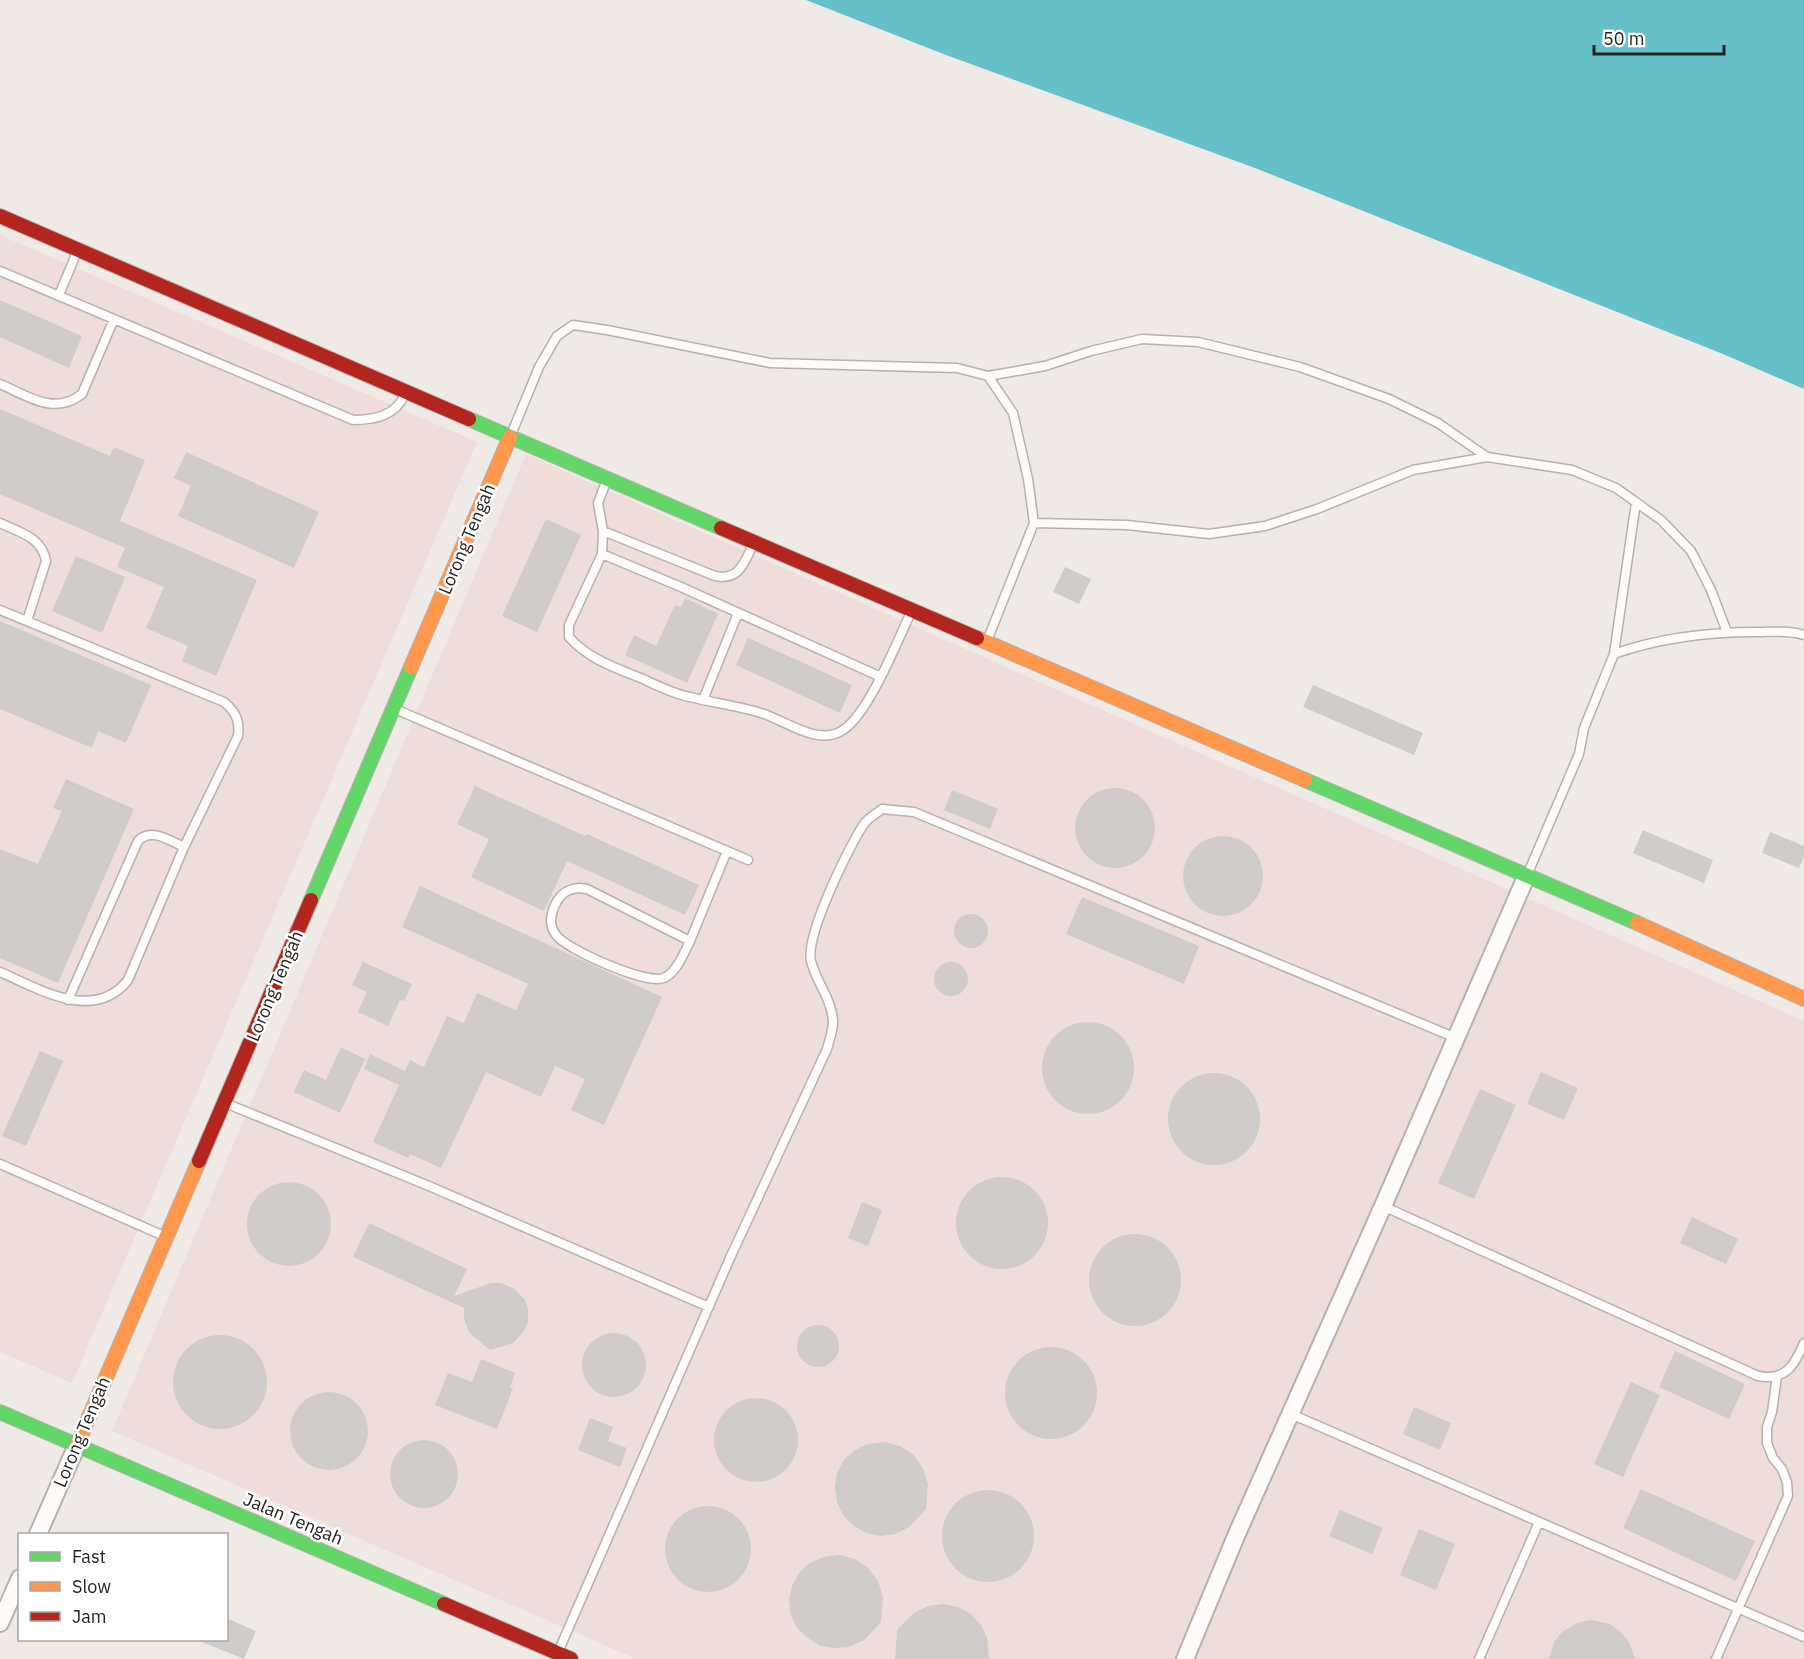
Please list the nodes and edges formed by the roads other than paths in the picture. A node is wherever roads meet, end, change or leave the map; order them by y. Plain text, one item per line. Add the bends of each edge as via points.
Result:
1 (0, 216) edge
2 (78, 250) junction
3 (0, 271) edge
4 (58, 295) junction
5 (114, 319) junction
6 (988, 376) junction
7 (0, 384) edge
8 (406, 392) junction
9 (510, 437) junction
10 (1487, 457) junction
11 (607, 478) junction
12 (1636, 502) junction
13 (0, 523) edge
14 (1034, 523) junction
15 (603, 531) junction
16 (755, 543) junction
17 (602, 554) junction
18 (0, 610) edge
19 (912, 610) junction
20 (738, 613) junction
21 (27, 621) junction
22 (1727, 632) junction
23 (1804, 635) edge
24 (986, 643) junction
25 (1614, 654) junction
26 (881, 677) junction
27 (703, 699) junction
28 (395, 708) junction
29 (184, 847) junction
30 (727, 852) junction
31 (748, 860) dead end
32 (1526, 877) junction
33 (690, 941) junction
34 (0, 972) edge
35 (1804, 999) edge
36 (69, 1000) junction
37 (1456, 1038) junction
38 (224, 1103) junction
39 (0, 1164) edge
40 (1383, 1206) junction
41 (167, 1237) junction
42 (709, 1307) junction
43 (1804, 1343) edge
44 (1777, 1376) junction
45 (0, 1412) edge
46 (1291, 1414) junction
47 (77, 1445) junction
48 (1539, 1522) junction
49 (38, 1533) edge
50 (18, 1582) edge
51 (1738, 1608) junction
52 (0, 1623) edge
53 (1804, 1637) edge
54 (561, 1657) edge
55 (1185, 1659) edge
56 (1479, 1659) edge
57 (1716, 1659) edge

1 - 2 street
2 - 4 lane
2 - 8 street
3 - 4 lane
4 - 5 lane
5 - 7 lane via 82,394 74,400 64,404 43,403
5 - 8 lane via 352,420 368,420 391,412
6 - 9 lane via 957,368 770,363 573,325 556,336
6 - 10 lane via 1046,366 1142,339 1198,342 1300,368 1389,399 1438,423
6 - 14 lane via 1013,413 1029,478
8 - 9 street
9 - 11 street
9 - 28 street, Lorong Tengah
10 - 12 lane via 1572,470 1616,488
10 - 14 lane via 1413,470 1265,526 1209,534 1128,525
11 - 15 lane via 598,503
11 - 16 street
12 - 22 lane via 1661,520 1691,551
12 - 25 lane
13 - 21 lane via 37,542 45,554
14 - 24 lane
15 - 16 lane via 727,579 735,575
15 - 17 lane
16 - 19 street
17 - 20 lane
17 - 27 lane via 573,614 568,637 595,659 687,697
18 - 21 lane
19 - 24 street
19 - 26 lane
20 - 26 lane
20 - 27 lane
21 - 29 lane via 232,708 239,726 238,736
22 - 23 lane via 1792,631
22 - 25 lane
24 - 32 street
25 - 32 lane via 1584,728 1579,754
26 - 27 lane via 854,719 829,736 810,733 765,714
28 - 30 lane
28 - 38 street, Lorong Tengah
29 - 36 lane via 128,980 105,998
29 - 36 lane via 153,834 138,841
30 - 31 lane
30 - 33 lane
32 - 35 street
32 - 37 street
33 - 33 lane via 672,972 649,980 615,969 564,943 552,927 550,916 564,892 587,889
34 - 36 lane
37 - 40 street
37 - 42 lane via 914,812 882,809 866,822 849,851 811,943 811,960 831,1007 833,1024 827,1049
38 - 41 street, Lorong Tengah
38 - 42 lane
39 - 41 lane
40 - 44 lane via 1758,1376
40 - 46 street
41 - 47 street, Lorong Tengah
42 - 54 lane
43 - 44 lane via 1793,1365
44 - 51 lane via 1767,1443 1782,1469 1788,1496
45 - 47 street, Jalan Tengah
46 - 48 lane
46 - 55 street
47 - 49 street, Lorong Tengah
47 - 54 street, Jalan Tengah
48 - 51 lane
48 - 56 lane
50 - 52 street
51 - 53 lane
51 - 57 lane

